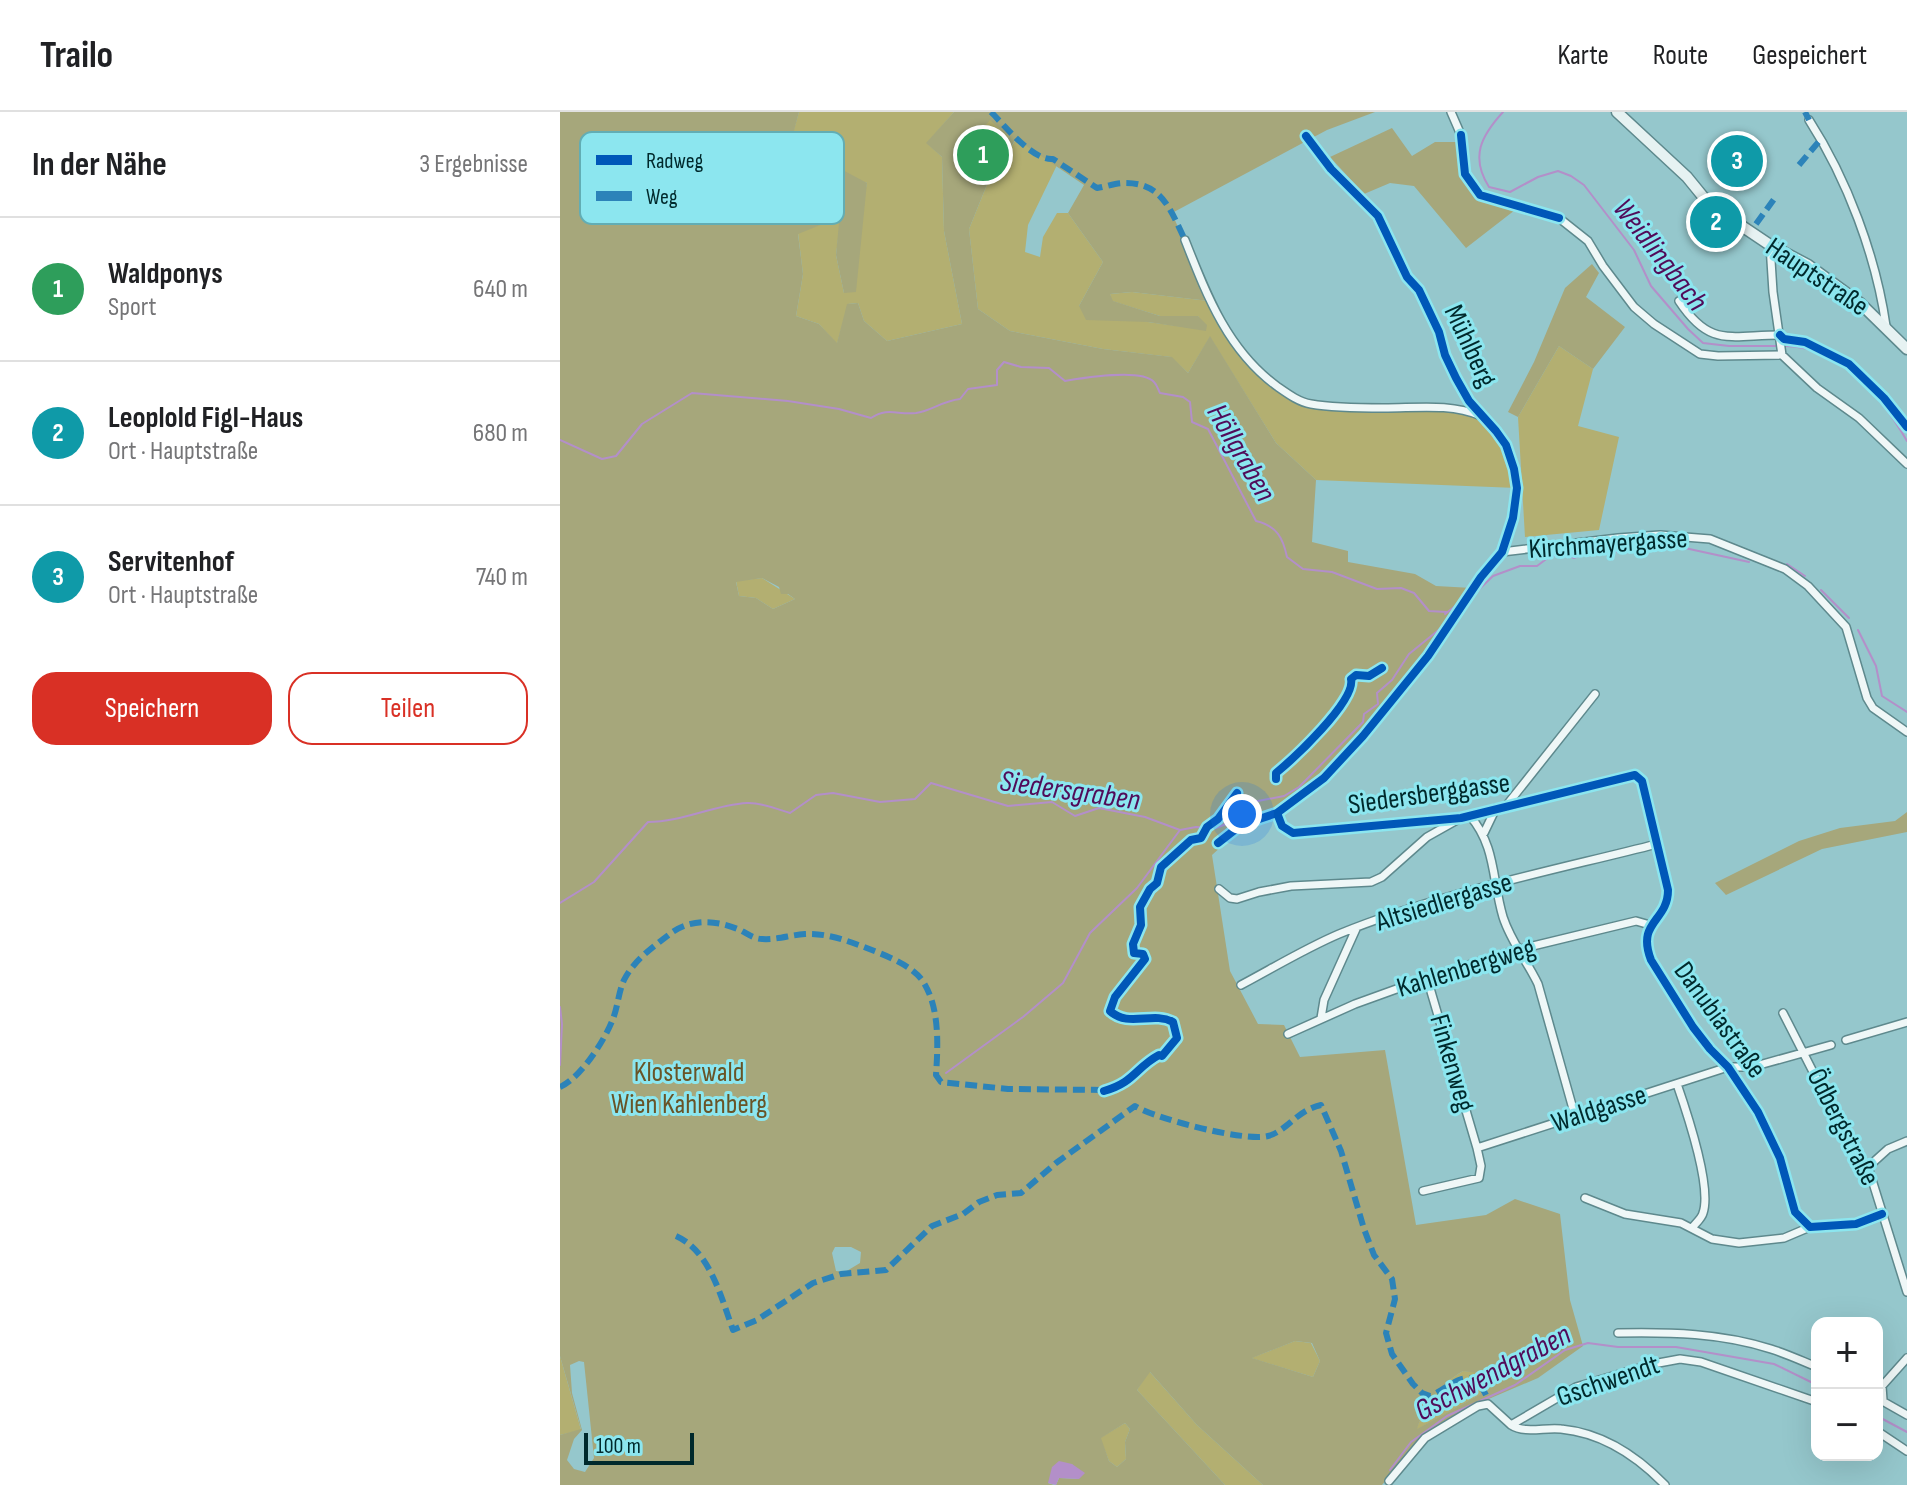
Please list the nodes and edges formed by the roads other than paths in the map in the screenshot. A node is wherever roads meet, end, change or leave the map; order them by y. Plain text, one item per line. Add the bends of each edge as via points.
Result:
1 (1451, 112) edge
2 (1617, 112) edge
3 (1809, 120) dead end
4 (1461, 135) dead end
5 (1306, 136) dead end
6 (1559, 218) dead end
7 (1185, 240) dead end
8 (1770, 245) junction
9 (1679, 301) dead end
10 (1886, 326) junction
11 (1780, 337) junction
12 (1907, 349) edge
13 (1782, 352) junction
14 (1483, 417) junction
15 (1906, 460) edge
16 (1502, 552) junction
17 (1595, 694) dead end
18 (1907, 732) edge
19 (1506, 806) junction
20 (1496, 808) junction
21 (1277, 813) junction
22 (1465, 817) junction
23 (1484, 833) junction
24 (1218, 843) dead end
25 (1657, 844) junction
26 (1497, 885) junction
27 (1219, 889) dead end
28 (1650, 925) junction
29 (1356, 929) junction
30 (1516, 950) junction
31 (1427, 978) junction
32 (1241, 985) dead end
33 (1783, 1013) dead end
34 (1321, 1018) junction
35 (1907, 1022) edge
36 (1288, 1034) dead end
37 (1846, 1040) dead end
38 (1831, 1045) dead end
39 (1805, 1052) junction
40 (1728, 1067) junction
41 (1677, 1084) junction
42 (1575, 1116) junction
43 (1907, 1141) edge
44 (1477, 1148) junction
45 (1868, 1167) junction
46 (1423, 1191) dead end
47 (1585, 1198) dead end
48 (1882, 1214) junction
49 (1810, 1227) junction
50 (1692, 1228) junction
51 (1907, 1292) edge
52 (1618, 1333) dead end
53 (1907, 1358) edge
54 (1811, 1365) edge
55 (1882, 1389) edge
56 (1811, 1400) edge
57 (1883, 1401) edge
58 (1907, 1415) edge
59 (1511, 1425) junction
60 (1883, 1435) edge
61 (1907, 1451) edge
62 (1389, 1481) dead end
63 (1665, 1485) edge

1 - 4 street
2 - 8 main road, Hauptstraße via 1709,204
3 - 10 street via 1869,246
5 - 14 street, Mühlberg via 1378,216 1407,277 1419,290 1456,378
6 - 13 street via 1588,241 1634,307 1700,354
7 - 14 street via 1226,332 1250,363 1297,400 1331,406 1419,406
8 - 10 main road, Hauptstraße via 1808,265
8 - 11 street
9 - 11 street via 1698,326 1718,337
10 - 12 main road, Hauptstraße
11 - 13 street
13 - 15 street via 1817,388
14 - 16 street, Mühlberg via 1506,445 1517,488
16 - 18 street, Kirchmayergasse via 1660,535 1710,539 1785,569 1846,627 1867,698
16 - 21 street via 1363,736 1324,778
17 - 19 street
19 - 20 street, Siedersberggasse
19 - 25 street, Siedersberggasse via 1635,775 1642,781
20 - 22 street, Siedersberggasse
20 - 23 street
21 - 22 street, Siedersberggasse via 1282,826 1293,833
21 - 24 street via 1241,825
22 - 23 street
22 - 27 street via 1427,837 1371,882 1291,886 1237,899
23 - 26 street
25 - 26 street, Altsiedlergasse
25 - 28 street via 1668,902
26 - 29 street, Altsiedlergasse
26 - 30 street
28 - 30 street, Kahlenbergweg via 1636,921
28 - 40 street, Danubiastraße via 1651,960 1693,1027
29 - 32 street, Altsiedlergasse
29 - 34 street
30 - 31 street, Kahlenbergweg
30 - 42 street via 1538,984
31 - 34 street, Kahlenbergweg
31 - 44 street, Finkenweg
33 - 39 street, Ödbergstraße
34 - 36 street, Kahlenbergweg
35 - 37 street
38 - 39 street, Waldgasse
39 - 40 street, Waldgasse via 1752,1067
39 - 45 street, Ödbergstraße via 1859,1162
40 - 41 street, Waldgasse
40 - 49 street, Danubiastraße via 1780,1158 1795,1212
41 - 42 street, Waldgasse
41 - 50 street via 1704,1190 1703,1213
42 - 44 street, Waldgasse
43 - 45 street
44 - 46 street via 1479,1178
45 - 48 street, Ödbergstraße
47 - 50 street via 1625,1214
48 - 49 street via 1856,1224
48 - 51 street, Ödbergstraße
49 - 50 street via 1784,1238 1739,1243 1712,1239
52 - 54 street, Gschwendt via 1723,1338
53 - 55 street
56 - 59 street, Gschwendt via 1680,1359 1576,1387
57 - 58 street
59 - 62 street via 1488,1404 1478,1406 1425,1438
59 - 63 street via 1600,1437
60 - 61 street

